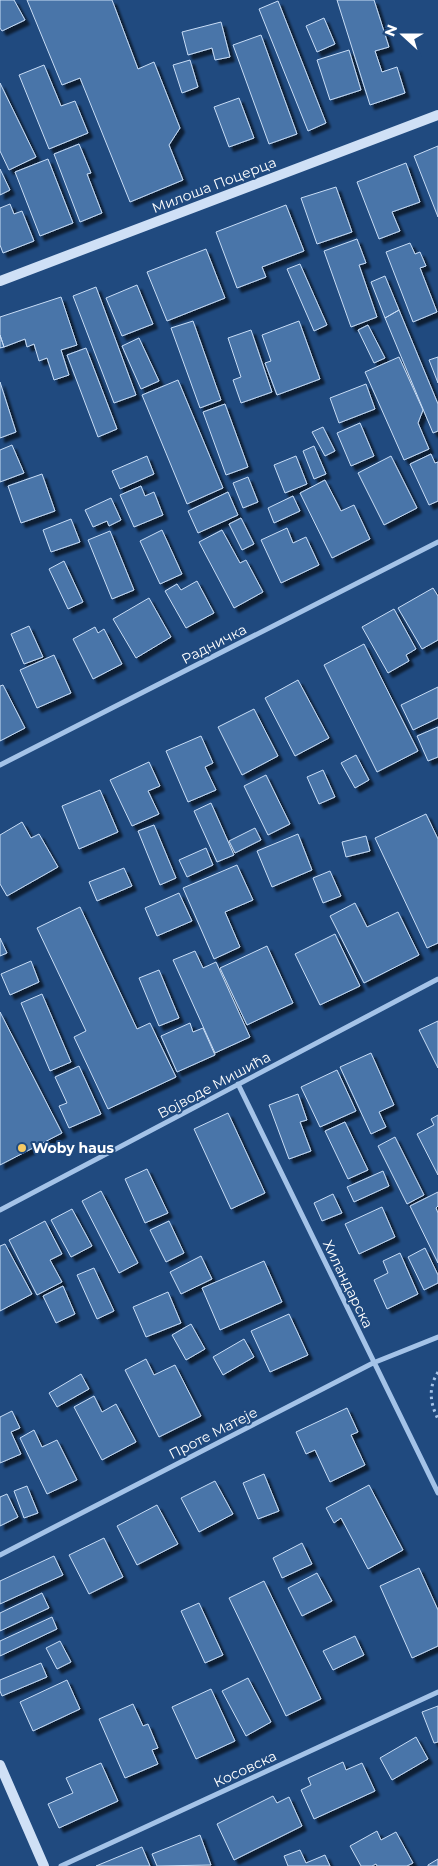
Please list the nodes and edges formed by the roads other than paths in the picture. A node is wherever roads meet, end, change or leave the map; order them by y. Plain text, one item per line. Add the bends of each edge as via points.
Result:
1 (438, 115) edge
2 (0, 281) edge
3 (438, 542) edge
4 (0, 765) edge
5 (438, 979) edge
6 (238, 1084) junction
7 (0, 1210) edge
8 (438, 1337) edge
9 (374, 1363) junction
10 (438, 1493) edge
11 (0, 1555) edge
12 (438, 1692) edge
13 (0, 1765) edge
14 (44, 1866) edge
15 (61, 1866) edge

1 - 2 street, Милоша Поцерца
3 - 4 street, Радничка
5 - 6 street, Војводе Мишића
6 - 7 street, Војводе Мишића
6 - 9 street, Хиландарска
8 - 9 street, Проте Матеје
9 - 10 street, Хиландарска
9 - 11 street, Проте Матеје
12 - 15 street, Косовска
13 - 14 street

